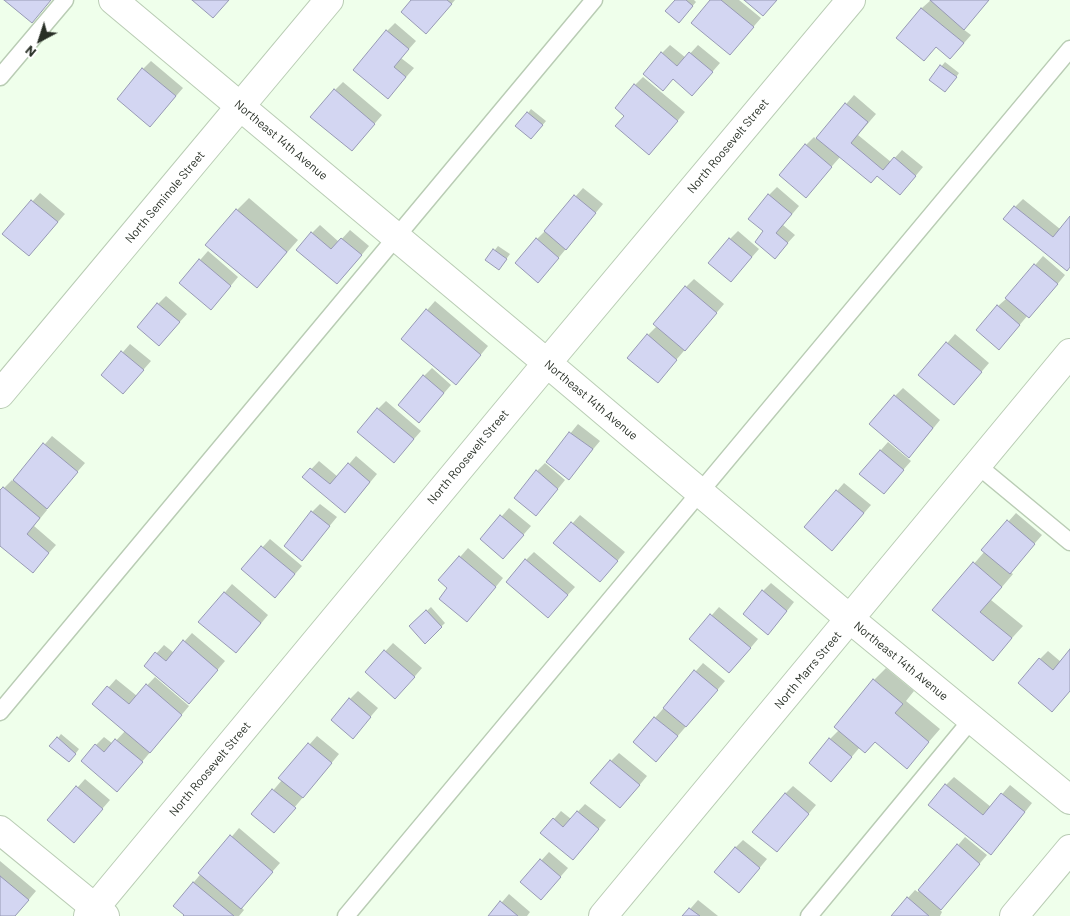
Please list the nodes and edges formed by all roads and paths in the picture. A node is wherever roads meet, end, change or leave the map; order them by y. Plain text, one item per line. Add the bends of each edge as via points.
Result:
1 (65, 0) edge
2 (113, 0) edge
3 (329, 0) edge
4 (594, 0) edge
5 (851, 0) edge
6 (1070, 49) edge
7 (0, 77) edge
8 (241, 106) junction
9 (396, 237) junction
10 (1070, 353) edge
11 (547, 363) junction
12 (0, 394) edge
13 (977, 465) junction
14 (699, 492) junction
15 (1070, 542) edge
16 (850, 619) junction
17 (0, 712) edge
18 (972, 719) junction
19 (1070, 800) edge
20 (0, 830) edge
21 (1070, 849) edge
22 (96, 913) edge
23 (346, 916) edge
24 (603, 916) edge
25 (809, 916) edge
26 (1014, 916) edge

1 - 7 lane
2 - 8 street, Northeast 14th Avenue
3 - 8 street, North Seminole Street
4 - 9 lane
5 - 11 street, North Roosevelt Street
6 - 14 lane
8 - 9 street, Northeast 14th Avenue
8 - 12 street, North Seminole Street
9 - 11 street, Northeast 14th Avenue
9 - 17 lane
10 - 13 street, North Marrs Street
11 - 14 street, Northeast 14th Avenue
11 - 22 street, North Roosevelt Street
13 - 15 lane
13 - 16 street, North Marrs Street
14 - 16 street, Northeast 14th Avenue
14 - 23 lane
16 - 18 street, Northeast 14th Avenue
16 - 24 street, North Marrs Street
18 - 19 street, Northeast 14th Avenue
18 - 25 lane
20 - 22 street
21 - 26 street

